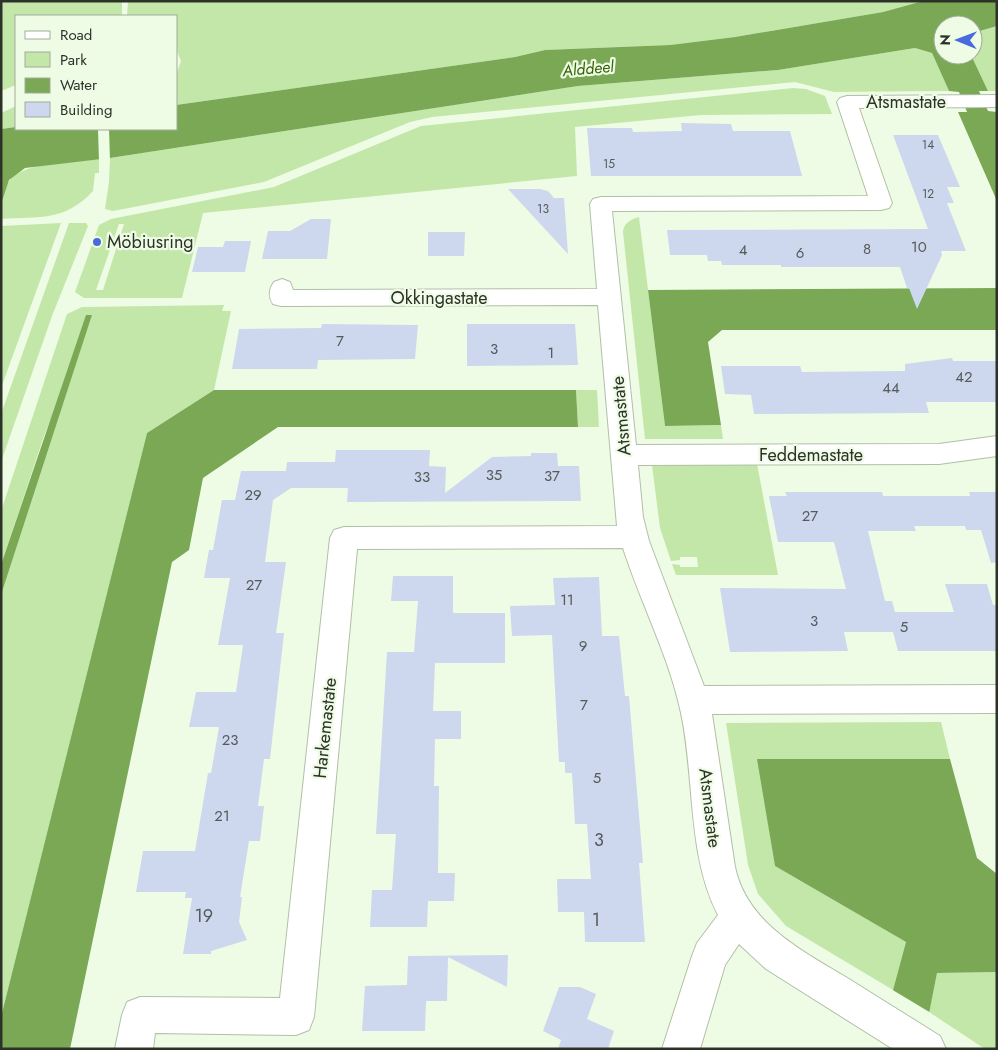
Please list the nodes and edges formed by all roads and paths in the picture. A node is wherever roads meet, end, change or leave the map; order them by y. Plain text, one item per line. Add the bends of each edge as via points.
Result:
1 (981, 101) edge
2 (282, 287) dead end
3 (609, 298) junction
4 (997, 446) edge
5 (624, 455) junction
6 (633, 537) junction
7 (997, 699) edge
8 (693, 700) junction
9 (738, 916) junction
10 (926, 1048) edge
11 (134, 1049) edge
12 (681, 1049) edge

1 - 3 street, Atsmastate via 847,102 882,203 601,204
2 - 3 street, Okkingastate via 281,298
3 - 5 street, Atsmastate
4 - 5 street, Feddemastate via 939,454
5 - 6 street, Atsmastate
6 - 8 street, Atsmastate via 683,665
6 - 11 street, Harkemastate via 344,538 296,1017 140,1015
7 - 8 street
8 - 9 street, Atsmastate via 701,737 716,858 724,890
9 - 10 street, Atsmastate via 756,939 779,956
9 - 12 street via 710,956

